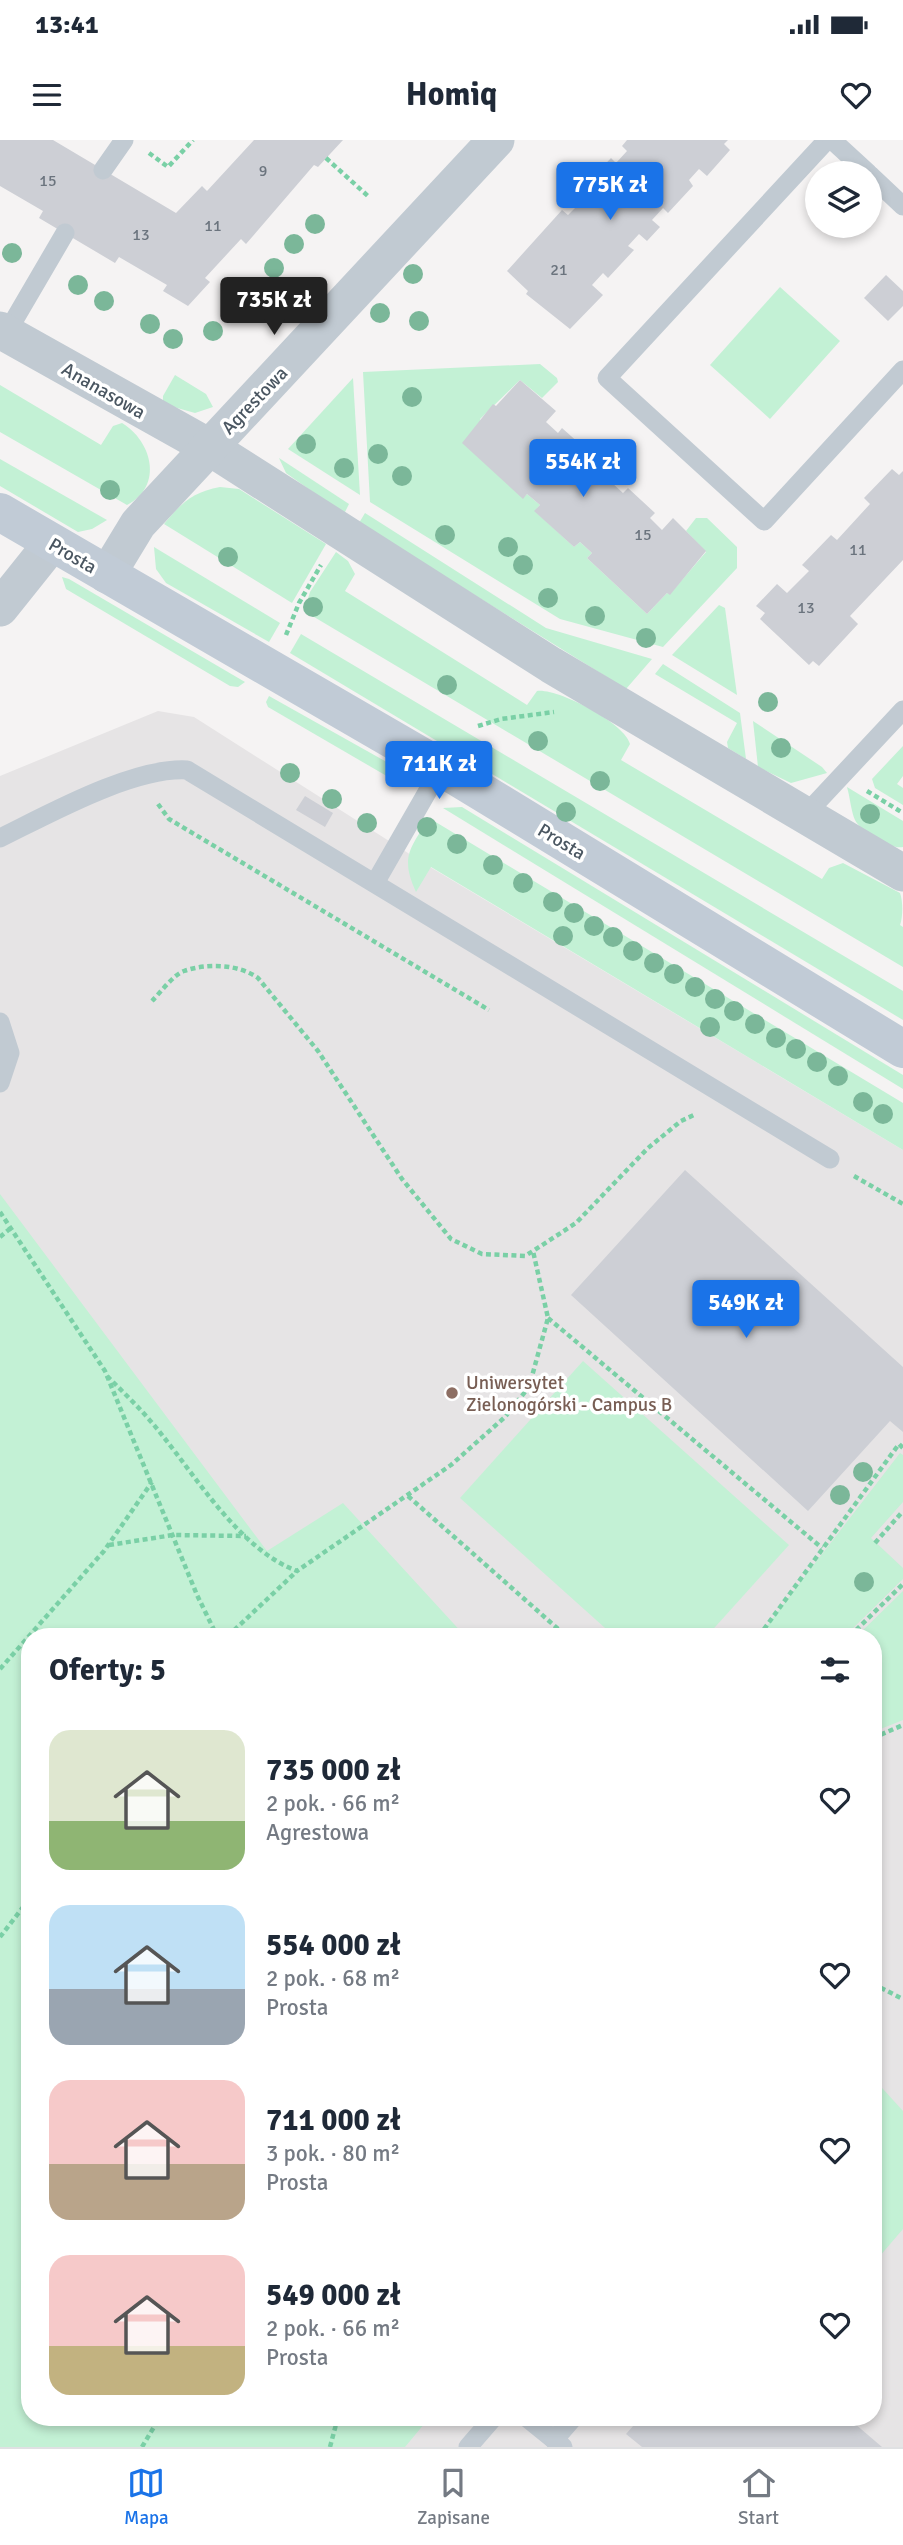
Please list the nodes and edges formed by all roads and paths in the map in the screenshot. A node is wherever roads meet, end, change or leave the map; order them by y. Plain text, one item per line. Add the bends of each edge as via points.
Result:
1 (193, 140) edge
2 (496, 140) edge
3 (829, 140) edge
4 (132, 143) edge
5 (326, 158) dead end
6 (854, 161) edge
7 (103, 170) dead end
8 (882, 186) edge
9 (369, 197) dead end
10 (903, 206) edge
11 (65, 233) dead end
12 (3, 332) edge
13 (903, 370) edge
14 (209, 447) junction
15 (0, 512) edge
16 (52, 543) junction
17 (324, 559) dead end
18 (107, 575) junction
19 (0, 608) edge
20 (284, 640) dead end
21 (617, 703) junction
22 (903, 709) edge
23 (478, 726) dead end
24 (441, 768) junction
25 (844, 773) junction
26 (155, 800) dead end
27 (903, 813) edge
28 (804, 816) junction
29 (0, 838) edge
30 (903, 873) edge
31 (376, 883) junction
32 (152, 1001) dead end
33 (489, 1010) dead end
34 (0, 1022) edge
35 (903, 1049) edge
36 (0, 1083) edge
37 (707, 1120) dead end
38 (830, 1159) dead end
39 (0, 1212) edge
40 (12, 1227) junction
41 (0, 1237) edge
42 (533, 1251) junction
43 (548, 1318) junction
44 (107, 1376) junction
45 (903, 1448) edge
46 (152, 1481) junction
47 (408, 1496) junction
48 (903, 1511) edge
49 (173, 1535) junction
50 (248, 1536) junction
51 (875, 1543) dead end
52 (108, 1545) junction
53 (822, 1548) junction
54 (297, 1571) junction
55 (903, 1584) edge
56 (36, 1628) edge
57 (214, 1628) edge
58 (236, 1628) edge
59 (557, 1628) edge
60 (765, 1628) edge
61 (858, 1628) edge
62 (21, 1645) edge
63 (0, 1669) edge
64 (903, 1725) edge
65 (882, 1734) edge
66 (21, 1910) edge
67 (0, 1937) edge
68 (882, 1988) edge
69 (903, 1999) edge
70 (155, 2426) edge
71 (336, 2426) edge
72 (486, 2426) edge
73 (537, 2426) edge
74 (568, 2426) edge
75 (558, 2444) edge
76 (142, 2447) edge
77 (330, 2447) edge
78 (468, 2447) edge

1 - 4 path via 168,167
2 - 14 street, Agrestowa
3 - 6 lane
3 - 13 lane via 607,378 764,521
4 - 7 lane
5 - 9 path
8 - 10 lane
11 - 12 lane
12 - 14 street, Ananasowa
14 - 18 street, Agrestowa via 138,524
14 - 21 street
15 - 16 street, Prosta
16 - 18 street, Prosta
16 - 19 street
17 - 20 path
18 - 24 street, Prosta
21 - 23 path
21 - 28 street
22 - 25 lane
24 - 31 lane
24 - 35 street, Prosta
25 - 27 path
25 - 28 lane
26 - 33 path via 169,819
28 - 30 street
29 - 31 lane via 147,774 187,770
31 - 38 lane
32 - 42 path via 182,971 222,965 250,972 318,1051 402,1179 452,1239 482,1254 525,1256
34 - 36 lane via 10,1053
37 - 42 path via 695,1114 681,1121 648,1148 576,1223
39 - 40 path
40 - 41 path
40 - 44 path
42 - 43 path
43 - 47 path via 529,1387 505,1417
43 - 53 path
44 - 46 path
44 - 50 path
45 - 53 path via 899,1444
46 - 49 path
46 - 52 path
47 - 54 path
47 - 59 path
48 - 51 path
49 - 50 path
49 - 52 path
49 - 57 path
50 - 54 path via 274,1562
52 - 56 path
53 - 60 path
54 - 58 path
55 - 61 path
62 - 63 path
64 - 65 path
66 - 67 path
68 - 69 path
70 - 76 path
71 - 77 path
72 - 78 lane
73 - 75 lane
74 - 75 lane

